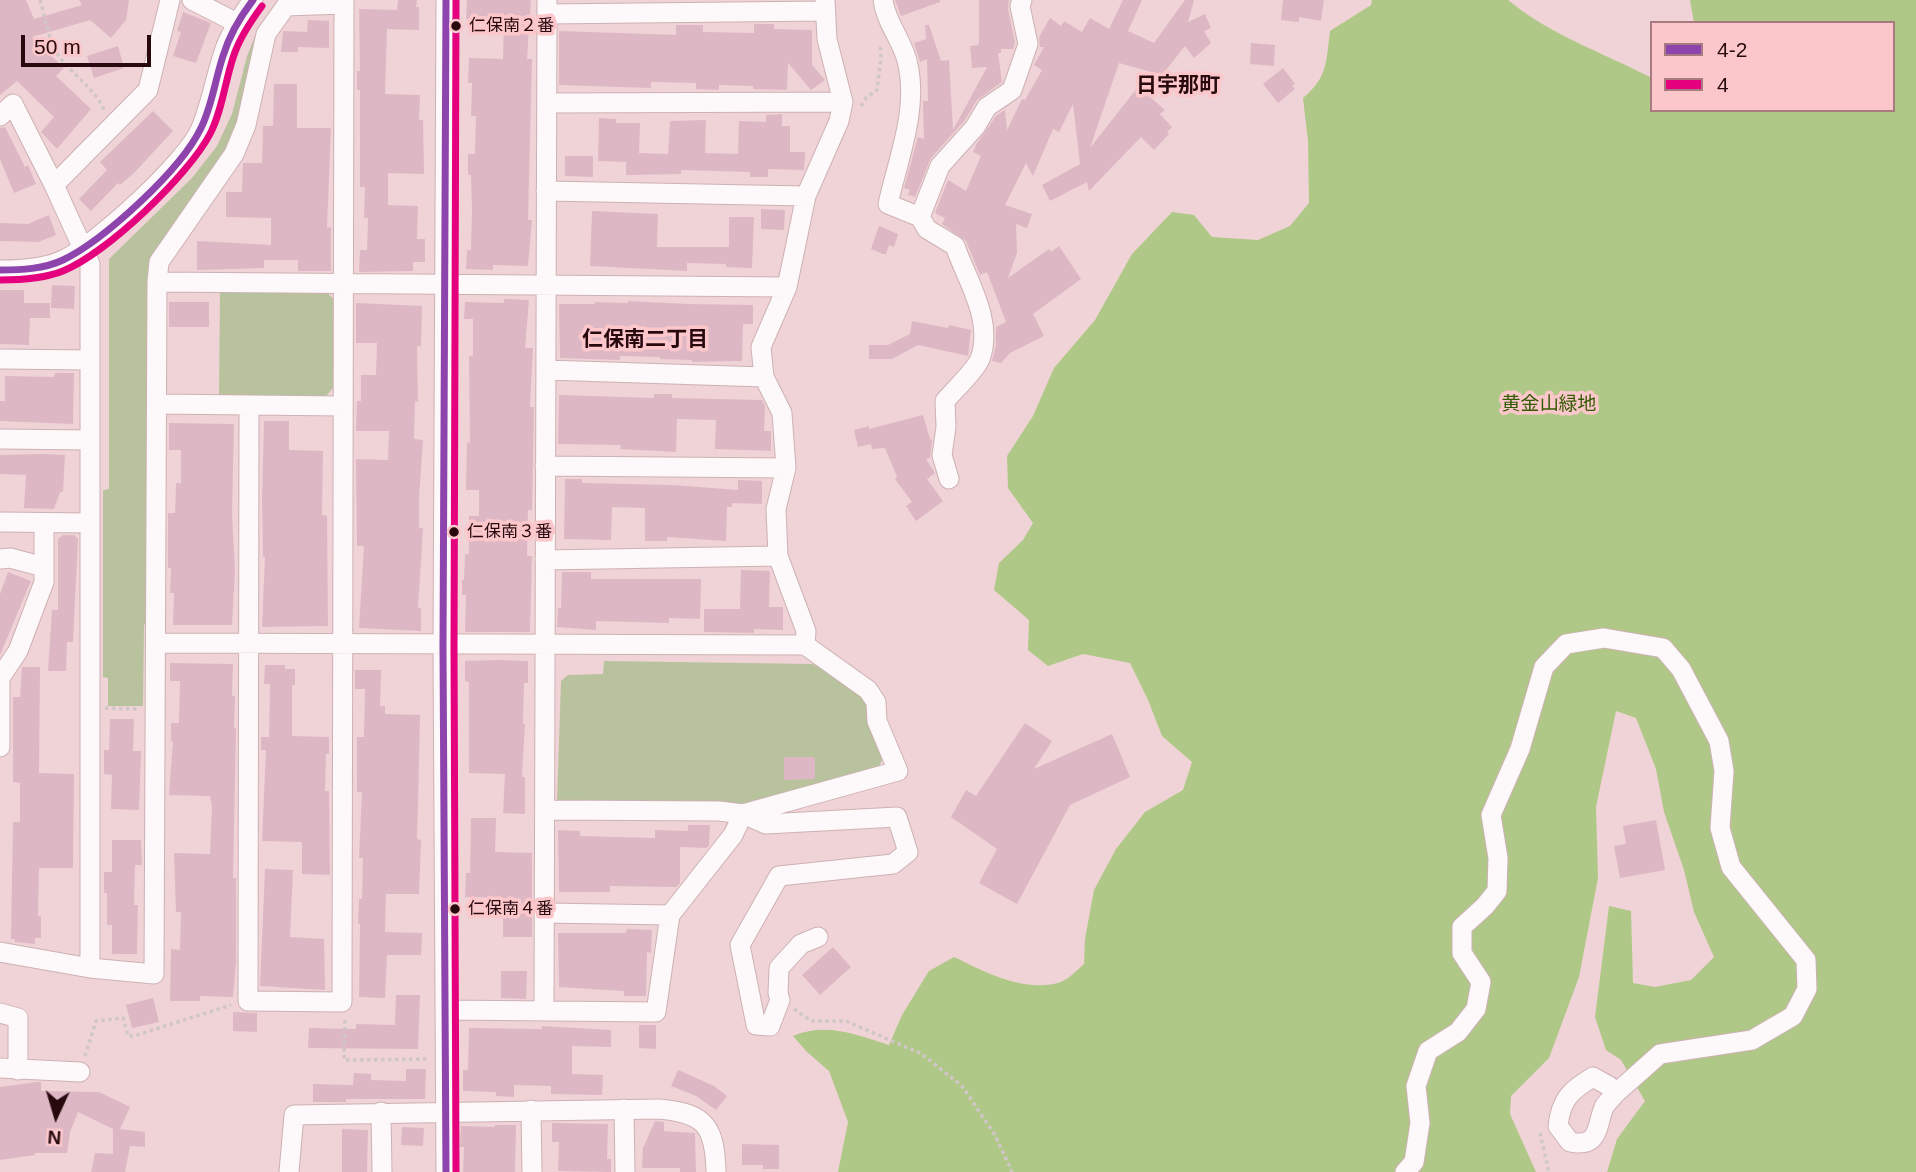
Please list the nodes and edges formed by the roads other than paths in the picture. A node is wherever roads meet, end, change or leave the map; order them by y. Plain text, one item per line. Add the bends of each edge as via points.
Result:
1 (170, 0) edge
2 (192, 0) edge
3 (253, 0) edge
4 (446, 0) edge
5 (1022, 0) edge
6 (344, 2) edge
7 (825, 6) edge
8 (547, 7) edge
9 (884, 7) edge
10 (236, 23) junction
11 (547, 103) junction
12 (841, 112) junction
13 (0, 116) edge
14 (54, 184) junction
15 (546, 191) junction
16 (806, 196) junction
17 (920, 217) junction
18 (84, 249) junction
19 (0, 270) edge
20 (157, 282) junction
21 (546, 283) junction
22 (446, 284) junction
23 (344, 285) junction
24 (787, 287) junction
25 (0, 359) edge
26 (89, 360) junction
27 (546, 370) junction
28 (764, 377) junction
29 (157, 404) junction
30 (249, 406) junction
31 (343, 406) junction
32 (0, 439) edge
33 (89, 440) junction
34 (545, 466) junction
35 (786, 468) junction
36 (949, 479) dead end
37 (0, 522) edge
38 (44, 523) junction
39 (89, 523) junction
40 (778, 556) junction
41 (0, 559) edge
42 (545, 560) junction
43 (44, 567) junction
44 (156, 643) junction
45 (248, 643) junction
46 (343, 645) junction
47 (545, 645) junction
48 (805, 645) junction
49 (443, 646) junction
50 (0, 678) edge
51 (0, 747) edge
52 (545, 810) junction
53 (743, 814) junction
54 (544, 913) junction
55 (670, 915) junction
56 (818, 937) dead end
57 (0, 952) edge
58 (90, 968) junction
59 (446, 1010) junction
60 (544, 1011) junction
61 (0, 1013) edge
62 (9, 1069) edge
63 (80, 1072) road end
64 (1615, 1094) junction
65 (624, 1109) junction
66 (531, 1110) junction
67 (445, 1111) junction
68 (382, 1112) junction
69 (289, 1172) edge
70 (382, 1172) edge
71 (446, 1172) edge
72 (532, 1172) edge
73 (625, 1172) edge
74 (716, 1172) edge
75 (1405, 1172) edge

1 - 14 street via 148,90
2 - 10 street
3 - 10 street
4 - 22 street
5 - 17 street via 1028,44 1012,90 987,107 940,166
6 - 20 street via 286,6 266,34 246,125 234,154 159,261
6 - 23 street
7 - 8 street
7 - 12 street
8 - 11 street
9 - 17 street via 908,63 912,102 888,204
10 - 18 street via 200,131 184,155
11 - 12 street
11 - 15 street
12 - 16 street
13 - 14 street via 13,104
14 - 18 street
15 - 16 street
15 - 21 street
16 - 24 street
17 - 36 street via 927,229 956,246 975,290 984,334 979,361 945,401 942,454
18 - 19 street via 37,268
18 - 26 street via 90,264
20 - 23 street
20 - 29 street
21 - 22 street
21 - 24 street
21 - 27 street
22 - 23 street
22 - 49 street
23 - 31 street
24 - 28 street via 761,347
25 - 26 street
26 - 33 street
27 - 28 street
27 - 34 street
28 - 35 street via 782,413
29 - 30 street
29 - 44 street
30 - 31 street
30 - 45 street
31 - 46 street
32 - 33 street
33 - 39 street
34 - 35 street
34 - 42 street
35 - 40 street via 776,509
37 - 38 street
38 - 39 street
38 - 43 street
39 - 58 street
40 - 42 street
40 - 48 street via 806,631
41 - 43 street
42 - 47 street
43 - 50 street via 44,582 18,651
44 - 45 street
44 - 58 street via 154,974
45 - 46 street
45 - 46 street via 247,1001 342,1002
46 - 49 street
47 - 48 street
47 - 49 street
47 - 52 street
48 - 53 street via 868,690 898,771
49 - 59 street
50 - 51 street
52 - 53 street
52 - 54 street
53 - 55 street via 733,835
53 - 56 street via 766,824 897,817 908,852 893,864 779,876 740,945 756,1025 770,1026 780,1000 779,968 801,944
54 - 55 street
54 - 60 street
55 - 60 street via 656,1012
57 - 58 street
59 - 60 street
59 - 67 street
61 - 62 street via 18,1017
62 - 63 street
64 - 64 street via 1593,1077 1570,1092 1558,1126 1563,1136 1581,1145 1592,1140 1605,1105
64 - 75 street via 1660,1054 1752,1040 1793,1016 1807,989 1807,960 1731,867 1720,828 1724,771 1719,741 1681,669 1663,648 1604,638 1566,644 1544,667 1520,749 1492,816 1497,891 1462,927 1462,953 1481,982 1476,1009 1458,1032 1428,1051 1416,1086 1420,1123 1414,1162
65 - 66 street
65 - 73 street
65 - 74 street via 685,1111 704,1123 715,1145
66 - 67 street
66 - 72 street
67 - 68 street
67 - 71 street
68 - 69 street via 294,1115
68 - 70 street

